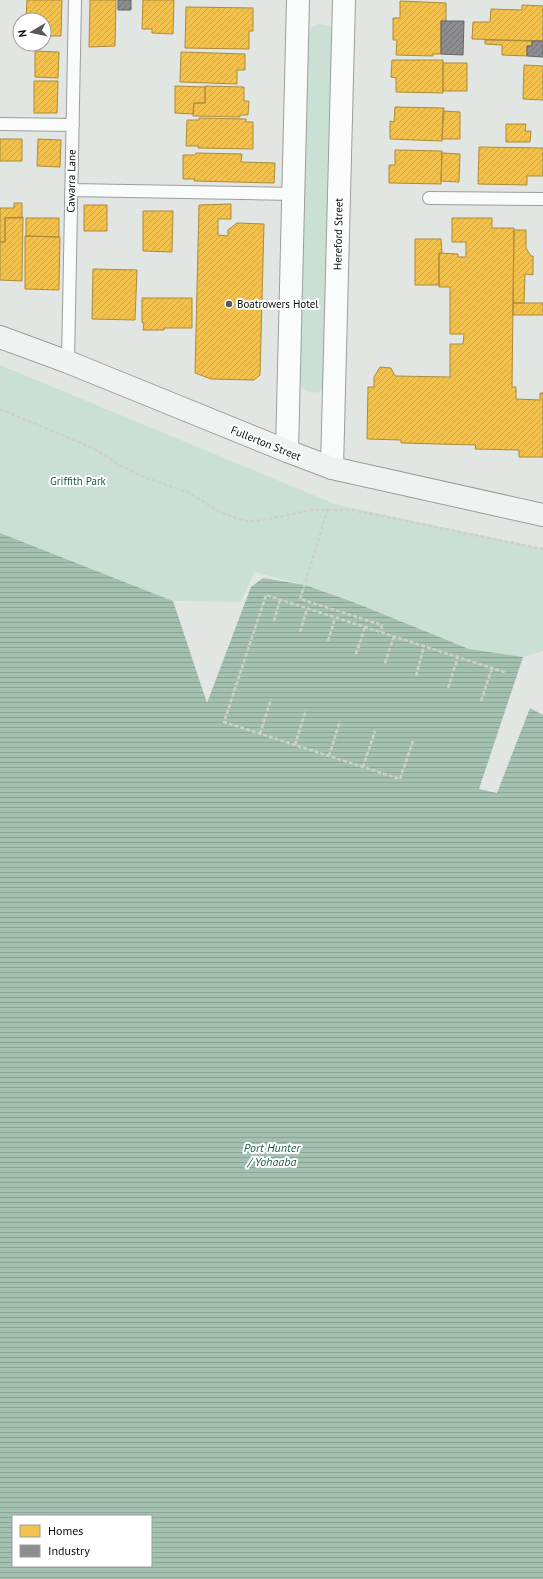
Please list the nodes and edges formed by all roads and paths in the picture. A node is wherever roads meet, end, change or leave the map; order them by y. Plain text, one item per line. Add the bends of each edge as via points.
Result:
1 (75, 0) edge
2 (298, 0) edge
3 (344, 0) edge
4 (0, 124) edge
5 (73, 125) junction
6 (71, 190) junction
7 (293, 194) junction
8 (429, 198) dead end
9 (543, 199) edge
10 (0, 337) edge
11 (68, 362) junction
12 (0, 409) edge
13 (287, 451) junction
14 (332, 468) junction
15 (328, 509) junction
16 (543, 515) edge
17 (543, 549) edge
18 (280, 600) junction
19 (307, 608) junction
20 (335, 618) junction
21 (274, 621) dead end
22 (365, 627) junction
23 (300, 632) dead end
24 (381, 632) junction
25 (394, 636) junction
26 (328, 641) dead end
27 (424, 646) junction
28 (356, 654) dead end
29 (458, 657) junction
30 (385, 664) dead end
31 (492, 668) junction
32 (507, 673) dead end
33 (416, 676) dead end
34 (448, 688) dead end
35 (271, 698) dead end
36 (481, 701) dead end
37 (306, 710) dead end
38 (340, 721) dead end
39 (375, 731) dead end
40 (260, 734) junction
41 (413, 741) dead end
42 (295, 745) junction
43 (328, 756) junction
44 (363, 767) junction

1 - 5 lane, Cawarra Lane
2 - 7 street
3 - 14 street, Hereford Street
4 - 5 lane
5 - 6 lane, Cawarra Lane
6 - 7 lane
6 - 11 lane, Cawarra Lane
7 - 13 street
8 - 9 lane
10 - 11 main road, Fullerton Street
11 - 13 main road, Fullerton Street
12 - 15 path via 95,449 119,465 190,494 237,519 258,521
13 - 14 main road, Fullerton Street
14 - 16 main road, Fullerton Street
15 - 17 path via 367,513
15 - 24 path via 300,599 382,625
18 - 19 path
18 - 21 path
18 - 40 path via 266,595 224,722
19 - 20 path
19 - 23 path
20 - 22 path
20 - 26 path
22 - 24 path
22 - 28 path
24 - 25 path
25 - 27 path
25 - 30 path
27 - 29 path
27 - 33 path
29 - 31 path
29 - 34 path
31 - 32 path
31 - 36 path
35 - 40 path
37 - 42 path
38 - 43 path
39 - 44 path
40 - 42 path
41 - 44 path via 400,779
42 - 43 path
43 - 44 path

